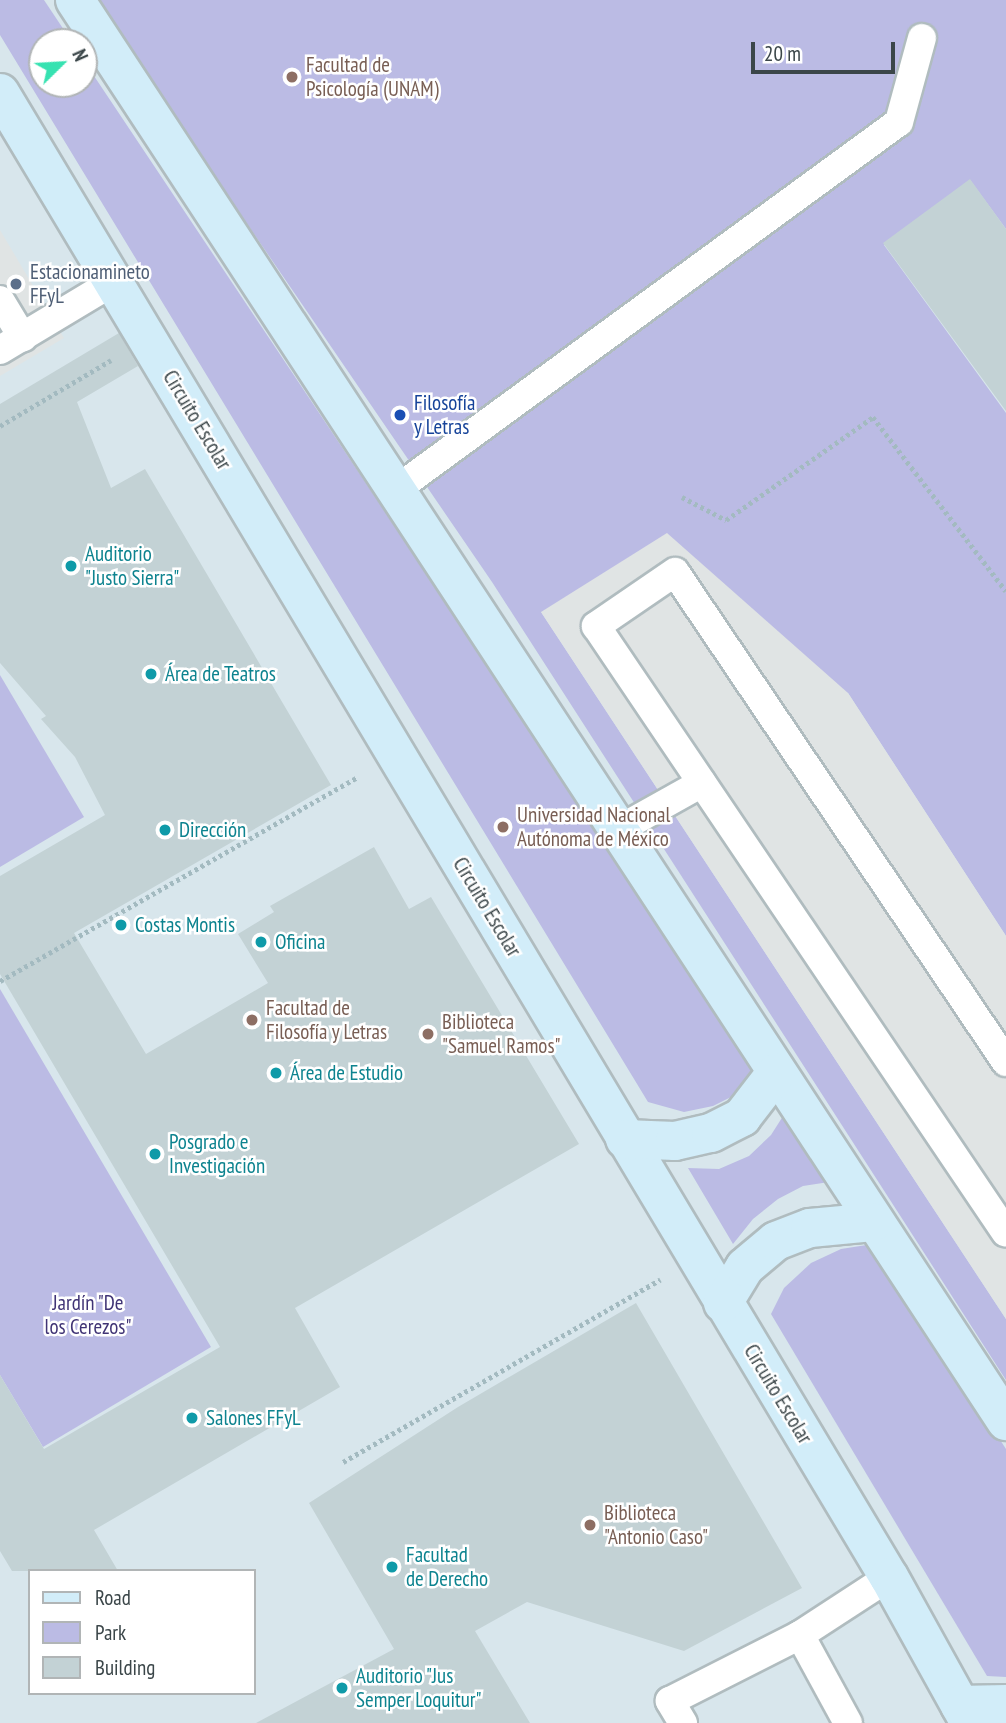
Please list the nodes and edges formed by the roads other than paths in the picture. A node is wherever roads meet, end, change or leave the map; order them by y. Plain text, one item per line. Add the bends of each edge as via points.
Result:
1 (75, 0) edge
2 (922, 38) dead end
3 (0, 93) edge
4 (115, 281) junction
5 (0, 300) edge
6 (11, 344) edge
7 (394, 491) junction
8 (702, 783) junction
9 (618, 830) junction
10 (1006, 1062) edge
11 (776, 1073) junction
12 (625, 1139) junction
13 (873, 1222) junction
14 (1006, 1233) edge
15 (723, 1303) junction
16 (1006, 1421) edge
17 (889, 1577) junction
18 (800, 1635) junction
19 (1006, 1704) edge
20 (965, 1714) edge
21 (683, 1723) edge
22 (848, 1723) edge

1 - 7 street
2 - 7 lane via 899,122
3 - 4 street, Circuito Escolar
4 - 6 lane
4 - 12 street, Circuito Escolar
5 - 6 lane
7 - 9 street
8 - 9 lane
8 - 10 lane via 596,626 675,572
8 - 14 lane
9 - 11 street
11 - 12 street via 742,1117 711,1133 675,1140
11 - 13 street
12 - 15 street, Circuito Escolar
13 - 15 street via 810,1228 776,1241 745,1267
13 - 16 street
15 - 17 street, Circuito Escolar
17 - 18 lane
17 - 20 street, Circuito Escolar
18 - 21 lane via 670,1701
18 - 22 lane
19 - 20 street

